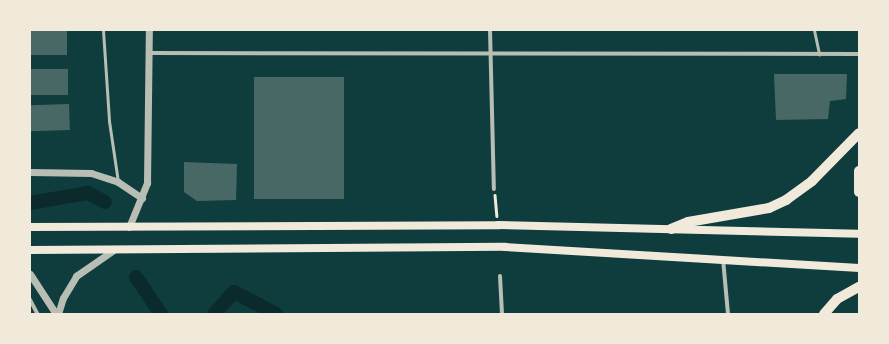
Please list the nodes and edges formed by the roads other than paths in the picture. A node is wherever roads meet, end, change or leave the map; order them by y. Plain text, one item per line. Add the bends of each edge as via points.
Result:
1 (103, 30) edge
2 (149, 30) edge
3 (490, 30) edge
4 (814, 30) edge
5 (149, 53) junction
6 (490, 53) junction
7 (819, 54) junction
8 (859, 54) edge
9 (859, 133) edge
10 (859, 171) edge
11 (30, 172) edge
12 (118, 182) junction
13 (494, 189) road end
14 (859, 192) edge
15 (142, 198) junction
16 (30, 227) edge
17 (129, 227) junction
18 (671, 229) junction
19 (859, 234) edge
20 (115, 249) junction
21 (30, 250) edge
22 (724, 259) junction
23 (859, 268) edge
24 (30, 274) edge
25 (500, 276) dead end
26 (859, 288) edge
27 (30, 299) edge
28 (38, 314) edge
29 (57, 314) edge
30 (502, 314) edge
31 (728, 314) edge
32 (824, 314) edge

1 - 12 lane via 109,121
2 - 5 street
3 - 6 street
4 - 7 lane
5 - 6 street
5 - 15 street via 148,173
6 - 7 street
6 - 13 street
7 - 8 street
9 - 18 main road via 812,181 786,200 770,208 688,222
10 - 14 main road
11 - 12 street via 76,170
12 - 15 street
15 - 17 street
16 - 17 main road
17 - 18 main road via 498,225
18 - 19 main road
20 - 21 main road
20 - 22 main road via 505,247
20 - 29 street via 76,276
22 - 23 main road
22 - 31 street
24 - 29 street
25 - 30 street
26 - 32 main road via 837,299
27 - 28 street

